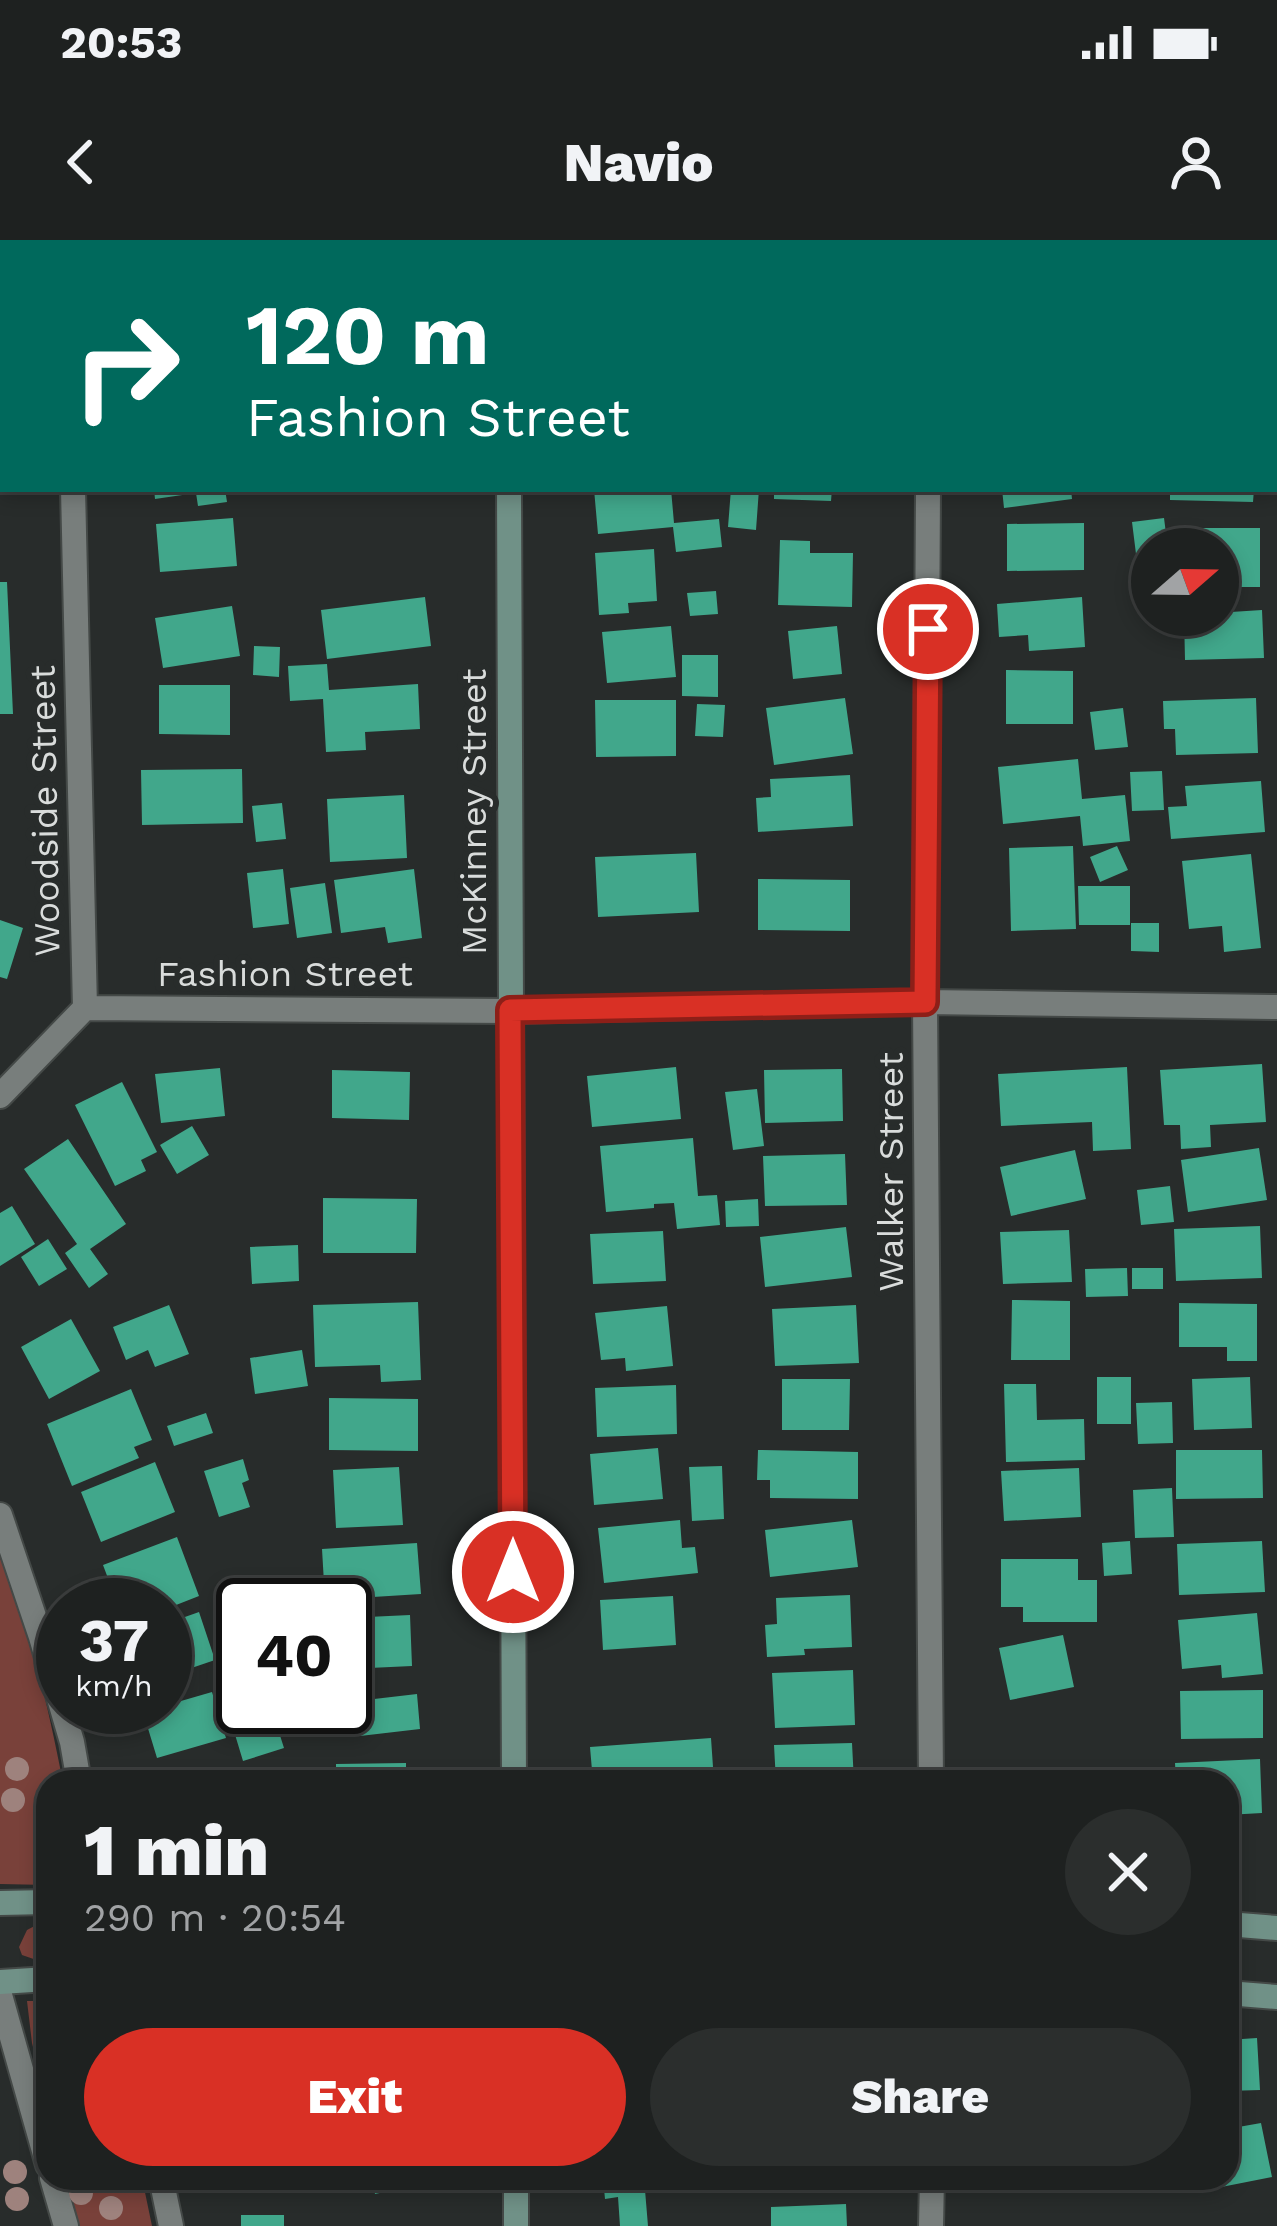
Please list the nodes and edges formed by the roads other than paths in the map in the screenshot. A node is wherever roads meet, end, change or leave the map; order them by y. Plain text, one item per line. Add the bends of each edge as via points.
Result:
1 (73, 492) edge
2 (509, 492) edge
3 (928, 492) edge
4 (925, 1002) junction
5 (1277, 1007) edge
6 (85, 1008) junction
7 (510, 1010) junction
8 (0, 1096) edge
9 (0, 1515) edge
10 (77, 1770) edge
11 (514, 1770) edge
12 (931, 1770) edge
13 (36, 1902) edge
14 (0, 1903) edge
15 (1239, 1925) edge
16 (1277, 1928) edge
17 (36, 1980) edge
18 (0, 1982) edge
19 (0, 1994) edge
20 (1239, 1994) edge
21 (1277, 1997) edge
22 (36, 2122) edge
23 (56, 2190) edge
24 (164, 2190) edge
25 (516, 2190) edge
26 (932, 2190) edge
27 (66, 2226) edge
28 (171, 2226) edge
29 (516, 2226) edge
30 (932, 2226) edge

1 - 6 street, Woodside Street
2 - 7 street, McKinney Street
3 - 4 street, Walker Street
4 - 5 street, Fashion Street
4 - 7 street, Fashion Street
4 - 12 street, Walker Street
6 - 7 street, Fashion Street
6 - 8 street
7 - 11 street, McKinney Street
9 - 10 street
13 - 14 street
15 - 16 street
17 - 18 street
19 - 22 street
20 - 21 street
23 - 27 street
24 - 28 street
25 - 29 street
26 - 30 street

